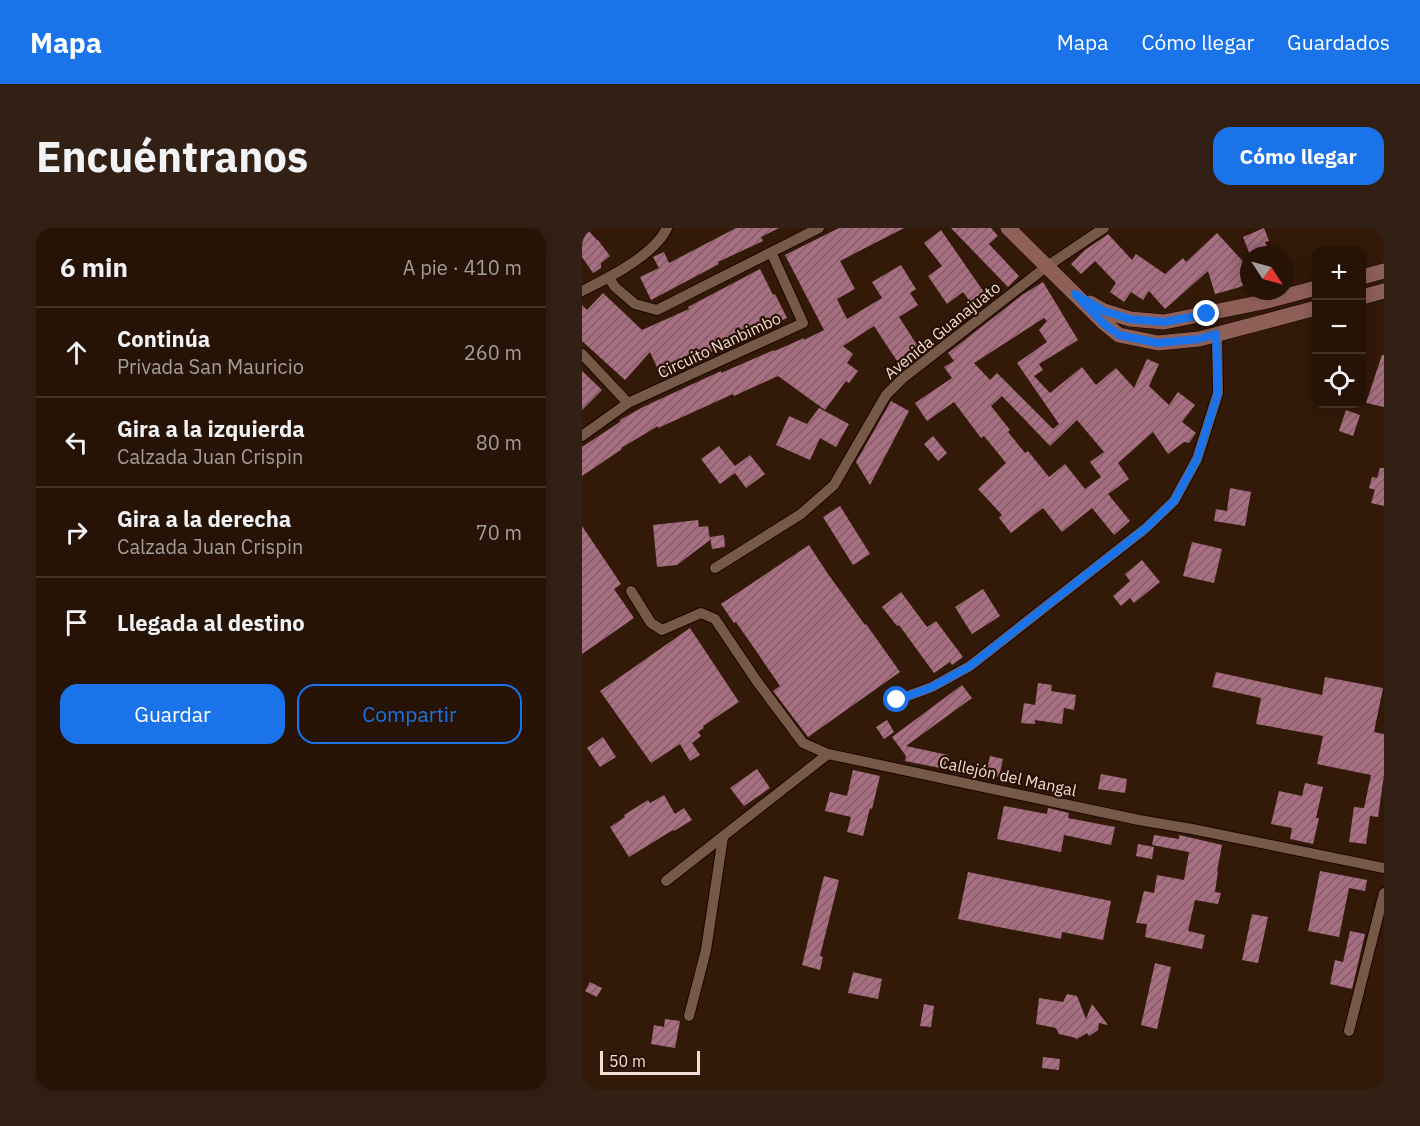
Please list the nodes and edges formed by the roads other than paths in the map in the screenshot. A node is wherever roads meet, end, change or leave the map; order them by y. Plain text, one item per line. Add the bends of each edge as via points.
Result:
1 (667, 228) edge
2 (819, 228) edge
3 (1008, 228) edge
4 (1104, 228) edge
5 (771, 252) junction
6 (1046, 267) junction
7 (1384, 271) edge
8 (1366, 276) edge
9 (609, 278) junction
10 (1312, 289) edge
11 (582, 291) edge
12 (1384, 291) edge
13 (1075, 294) junction
14 (1366, 296) edge
15 (1312, 309) edge
16 (1216, 334) junction
17 (582, 354) edge
18 (628, 403) junction
19 (582, 436) edge
20 (715, 568) dead end
21 (631, 591) dead end
22 (897, 700) dead end
23 (828, 754) junction
24 (723, 837) junction
25 (1384, 868) edge
26 (666, 881) dead end
27 (1384, 893) edge
28 (689, 1016) dead end
29 (1349, 1031) dead end

1 - 9 street via 642,256
2 - 5 street
3 - 6 main road
4 - 6 street, Avenida Guanajuato
5 - 9 street via 657,310 635,304
5 - 18 street, Circuito Nanbimbo via 803,323
6 - 13 main road
6 - 20 street, Avenida Guanajuato via 886,395 834,485 801,514
7 - 8 main road
9 - 11 street
10 - 13 main road via 1164,322 1130,319 1104,311
12 - 14 main road
13 - 16 main road via 1119,335 1158,343
15 - 16 main road
16 - 22 street via 1218,393 1197,459 1174,501 1146,528 970,666
17 - 18 street
18 - 19 street, Circuito Nanbimbo
21 - 23 street, Callejón del Mangal via 651,623 662,630 701,614 715,619 802,743
23 - 24 street
23 - 25 street, Callejón del Mangal
24 - 26 street
24 - 28 street via 706,950
27 - 29 street

